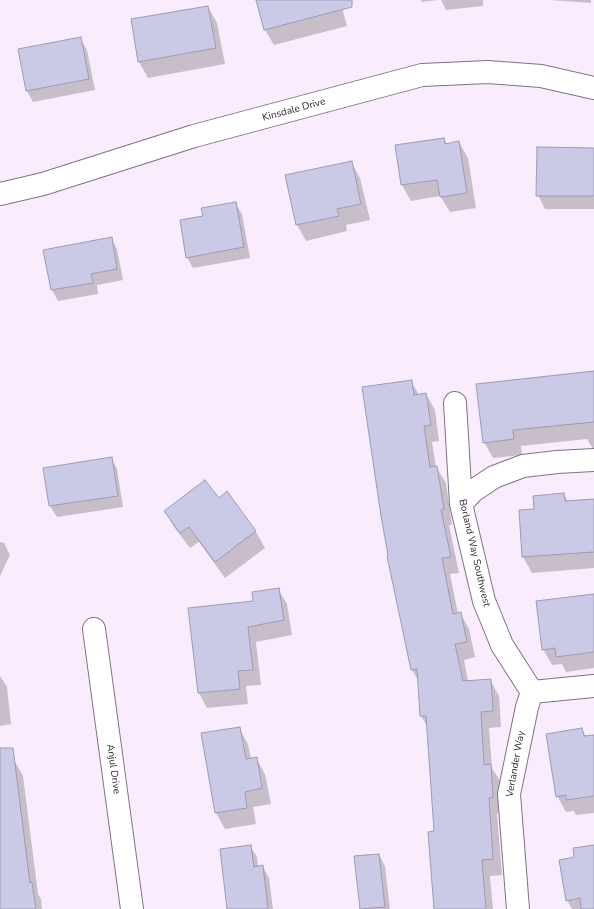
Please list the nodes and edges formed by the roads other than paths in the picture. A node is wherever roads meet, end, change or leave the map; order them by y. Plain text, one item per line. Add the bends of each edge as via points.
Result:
1 (594, 88) edge
2 (0, 194) edge
3 (455, 403) dead end
4 (594, 460) edge
5 (461, 504) junction
6 (94, 629) dead end
7 (594, 686) edge
8 (532, 692) junction
9 (132, 909) edge
10 (518, 909) edge

1 - 2 street, Kinsdale Drive via 541,76 496,72 422,75 194,136 43,184
3 - 5 street, Borland Way Southwest
4 - 5 street via 523,466 494,477 473,491
5 - 8 street, Borland Way Southwest via 484,601 502,645
6 - 9 street, Anjul Drive
7 - 8 street
8 - 10 street, Verlander Way via 509,794

